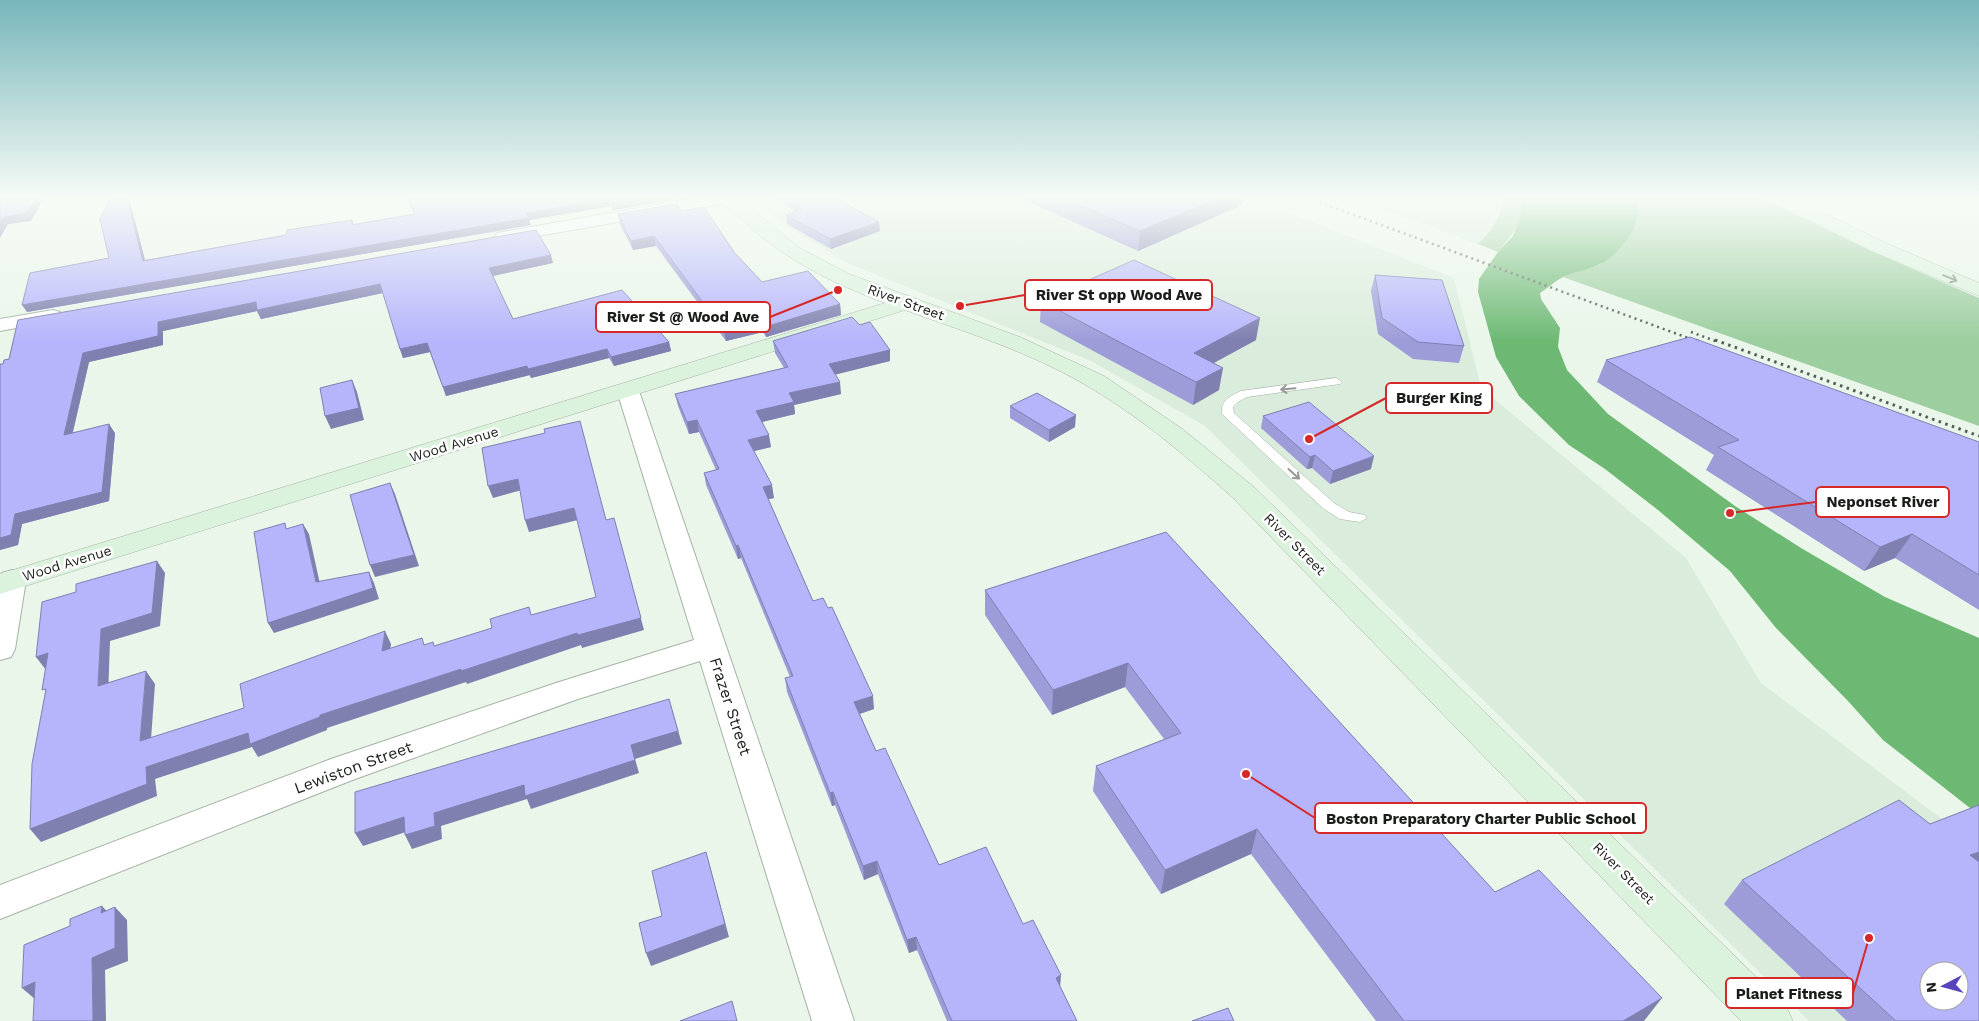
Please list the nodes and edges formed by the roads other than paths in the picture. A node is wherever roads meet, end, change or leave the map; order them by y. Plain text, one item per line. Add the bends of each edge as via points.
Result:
1 (785, 246) edge
2 (1876, 246) edge
3 (1921, 246) edge
4 (1979, 271) edge
5 (1979, 290) edge
6 (907, 303) junction
7 (67, 313) edge
8 (0, 325) edge
9 (1336, 382) dead end
10 (628, 391) junction
11 (1360, 518) dead end
12 (6, 582) edge
13 (712, 646) junction
14 (0, 649) edge
15 (0, 902) edge
16 (833, 1021) edge
17 (1771, 1021) edge

1 - 6 main road, River Street via 848,281
2 -> 5 main road
3 - 4 main road
6 - 10 main road, Wood Avenue
6 - 17 main road, River Street via 1015,342 1068,366 1144,410 1193,447 1244,493
7 - 8 street
9 -> 11 lane via 1245,394 1227,407 1228,414 1328,506 1345,516
10 - 12 main road, Wood Avenue
10 - 13 street, Frazer Street
12 - 14 street
13 - 15 street, Lewiston Street via 567,691 343,769
13 - 16 street, Frazer Street

